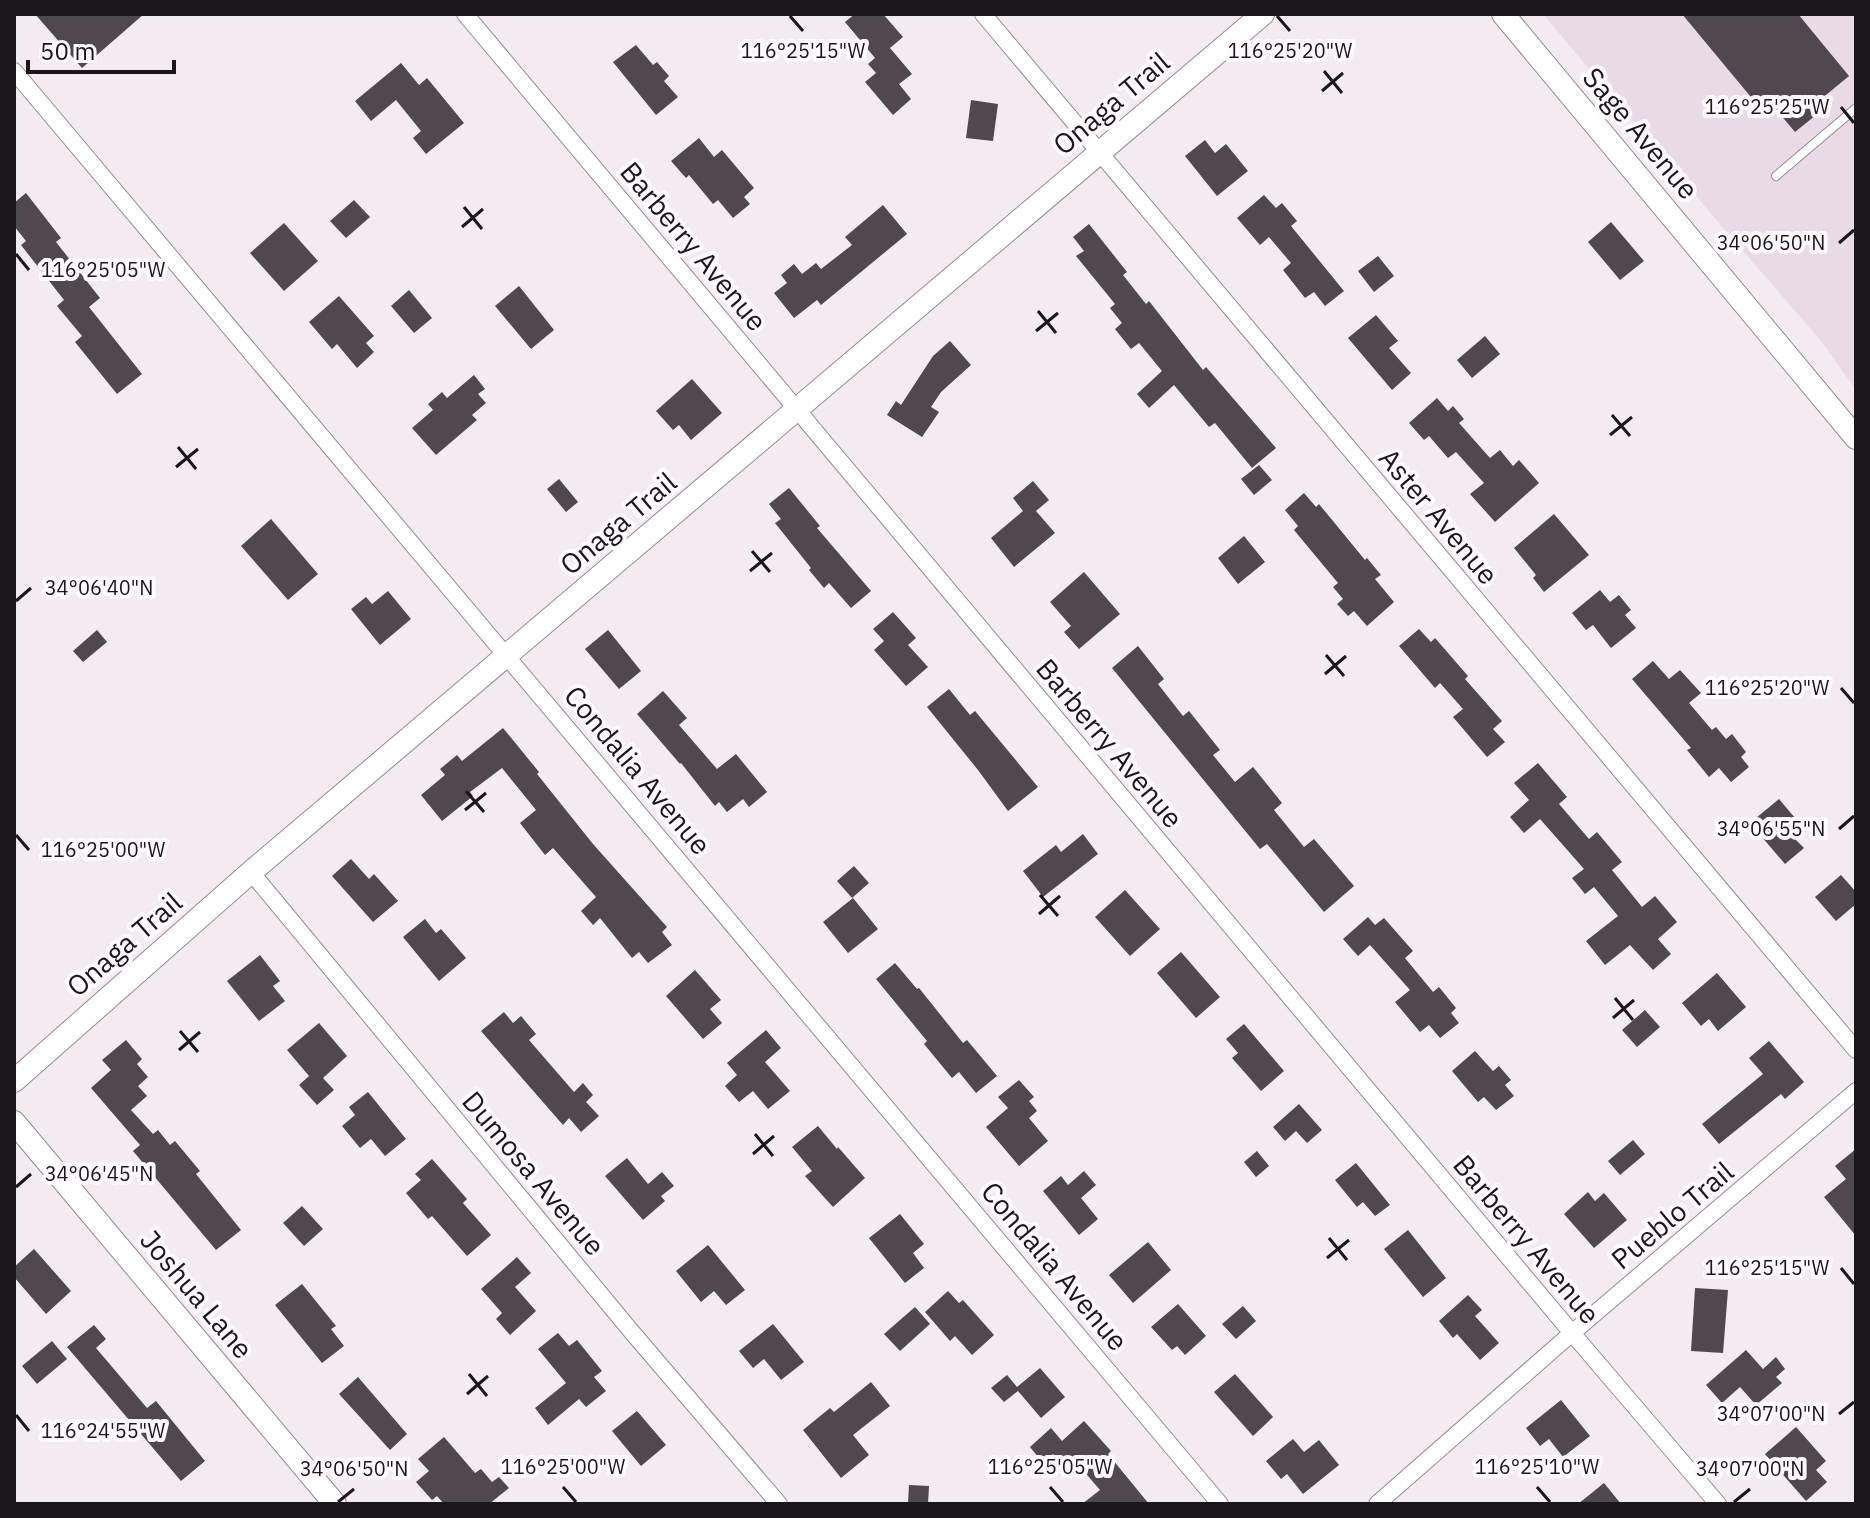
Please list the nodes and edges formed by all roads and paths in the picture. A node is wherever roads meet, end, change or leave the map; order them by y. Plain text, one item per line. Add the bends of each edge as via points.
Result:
1 (465, 14) edge
2 (983, 14) edge
3 (1263, 14) edge
4 (1503, 14) edge
5 (14, 71) edge
6 (1856, 108) edge
7 (1099, 153) junction
8 (1776, 176) dead end
9 (797, 410) junction
10 (1856, 438) edge
11 (508, 656) junction
12 (251, 872) junction
13 (1856, 1050) edge
14 (14, 1081) edge
15 (1856, 1091) edge
16 (14, 1122) edge
17 (1572, 1333) junction
18 (335, 1504) edge
19 (779, 1504) edge
20 (1220, 1504) edge
21 (1377, 1504) edge
22 (1718, 1504) edge

1 - 9 street, Barberry Avenue
2 - 7 street, Aster Avenue
3 - 7 street, Onaga Trail
4 - 10 street, Sage Avenue
5 - 11 street, Condalia Avenue
6 - 8 lane
7 - 9 street, Onaga Trail
7 - 13 street, Aster Avenue
9 - 11 street, Onaga Trail
9 - 17 street, Barberry Avenue
11 - 12 street, Onaga Trail
11 - 20 street, Condalia Avenue
12 - 14 street, Onaga Trail
12 - 19 street, Dumosa Avenue
15 - 17 street, Pueblo Trail
16 - 18 street, Joshua Lane
17 - 21 street, Pueblo Trail
17 - 22 street, Barberry Avenue

